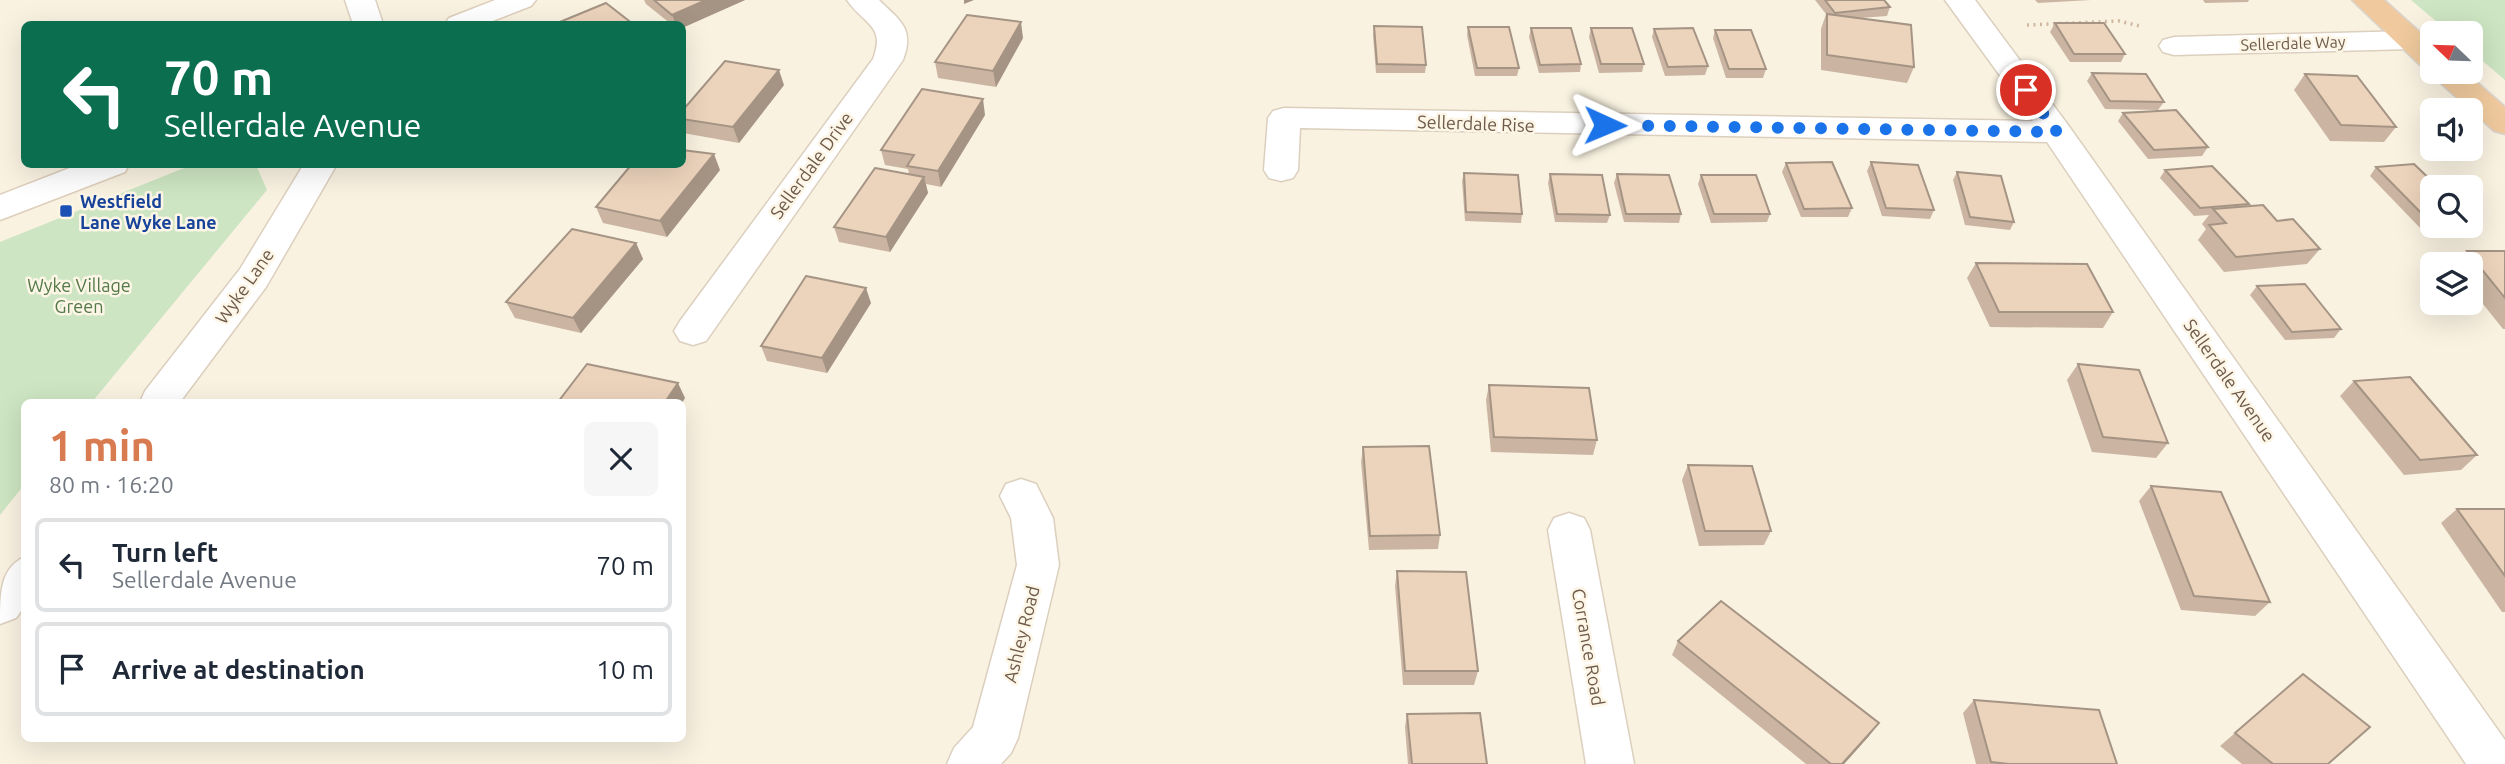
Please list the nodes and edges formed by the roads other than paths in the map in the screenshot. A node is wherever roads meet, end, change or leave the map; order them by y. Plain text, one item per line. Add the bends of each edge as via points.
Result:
1 (360, 0) edge
2 (521, 0) edge
3 (862, 0) edge
4 (2367, 0) edge
5 (1970, 13) edge
6 (367, 21) edge
7 (468, 21) edge
8 (2174, 46) road end
9 (2420, 47) edge
10 (2420, 49) edge
11 (2460, 84) edge
12 (2505, 124) edge
13 (2057, 132) junction
14 (103, 168) edge
15 (319, 168) edge
16 (1281, 170) dead end
17 (0, 208) edge
18 (693, 331) dead end
19 (161, 399) edge
20 (1021, 496) dead end
21 (1569, 530) dead end
22 (21, 579) edge
23 (0, 605) edge
24 (971, 764) edge
25 (1610, 764) edge
26 (2494, 764) edge

1 - 6 street
2 - 7 street
3 - 18 street, Sellerdale Drive via 891,28 894,44 888,60
4 - 9 highway
5 - 13 street, Sellerdale Avenue
8 - 10 street, Sellerdale Way
11 - 12 highway
13 - 16 street, Sellerdale Rise via 1283,118
13 - 26 street, Sellerdale Avenue
14 - 17 street
15 - 19 street, Wyke Lane via 253,278
20 - 24 street, Ashley Road via 1032,518 1038,565 994,738
21 - 25 street, Corrance Road
22 - 23 street

